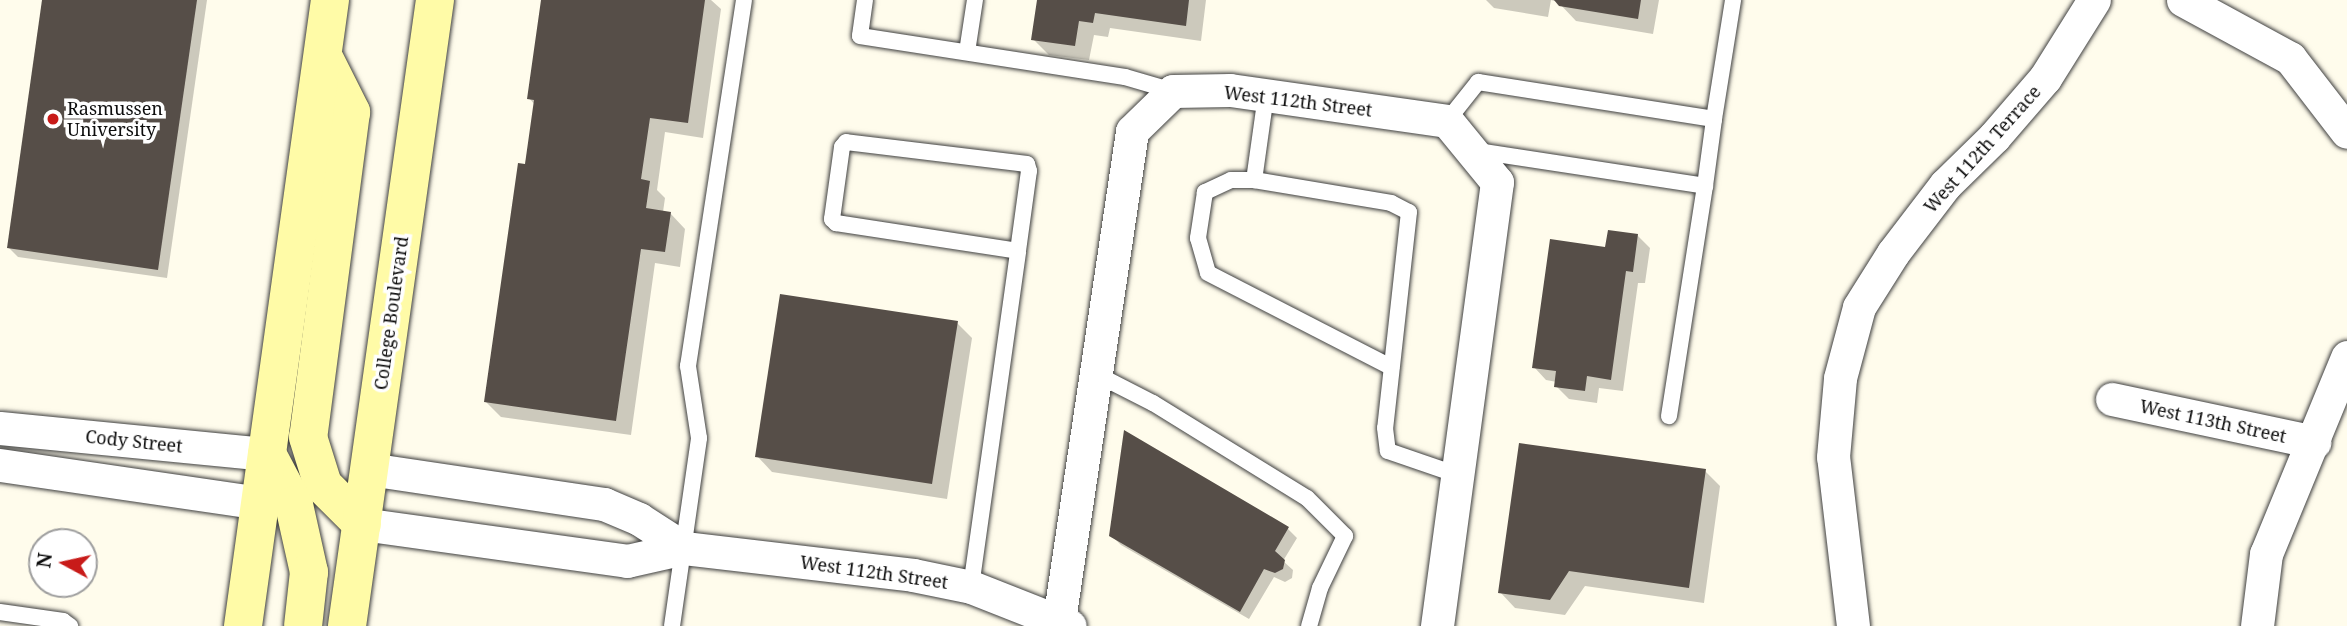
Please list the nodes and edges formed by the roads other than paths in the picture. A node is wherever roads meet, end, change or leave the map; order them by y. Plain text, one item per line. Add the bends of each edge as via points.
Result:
1 (330, 0) edge
2 (435, 0) edge
3 (744, 0) edge
4 (865, 0) edge
5 (975, 0) edge
6 (1733, 0) edge
7 (2094, 0) edge
8 (2183, 0) edge
9 (967, 52) junction
10 (323, 56) junction
11 (1173, 91) junction
12 (1266, 95) junction
13 (1714, 119) junction
14 (1447, 121) junction
15 (2347, 132) edge
16 (1473, 151) junction
17 (1254, 180) junction
18 (1705, 186) junction
19 (1018, 251) junction
20 (2347, 357) edge
21 (1391, 367) junction
22 (1096, 374) junction
23 (2112, 399) dead end
24 (1669, 416) dead end
25 (0, 428) edge
26 (2314, 442) junction
27 (267, 454) junction
28 (0, 465) edge
29 (369, 469) junction
30 (1458, 475) junction
31 (260, 503) junction
32 (362, 524) junction
33 (684, 548) junction
34 (971, 587) junction
35 (0, 612) edge
36 (1065, 623) edge
37 (70, 626) edge
38 (243, 626) edge
39 (303, 626) edge
40 (347, 626) edge
41 (672, 626) edge
42 (1309, 626) edge
43 (1437, 626) edge
44 (1853, 626) edge
45 (2257, 626) edge

1 - 10 main road
2 - 29 main road, College Boulevard
3 - 33 lane via 688,366 699,438
4 - 9 lane via 860,36
5 - 9 lane
6 - 13 lane
7 - 44 street, West 112th Terrace via 2045,78 1945,185 1859,307 1840,378 1833,457
8 - 15 street via 2290,58
9 - 11 lane via 1125,77
10 - 27 main road
10 - 32 main road via 351,112 307,437 323,485
11 - 12 street, West 112th Street
11 - 22 street, West 112th Street via 1132,131
12 - 14 street, West 112th Street
12 - 17 lane
13 - 14 lane via 1478,82
13 - 18 lane
14 - 16 street
16 - 18 lane
16 - 30 street via 1497,181
17 - 21 lane via 1391,203 1409,212
17 - 21 lane via 1231,180 1205,192 1198,238 1208,273
18 - 24 lane
19 - 19 lane via 1027,164 846,142 842,147 832,219 836,223
19 - 34 lane
20 - 26 street, West 113th Street
21 - 30 lane via 1385,428 1388,451
22 - 36 street, West 112th Street
22 - 42 lane via 1153,403 1307,498 1345,536 1320,588
23 - 26 street, West 113th Street
25 - 27 street, Cody Street
26 - 45 street, West 113th Street via 2266,554
27 - 31 main road
27 - 39 main road via 294,505 309,572
28 - 31 street
29 - 32 main road, College Boulevard
29 - 33 street, West 112th Street via 604,504 639,519
30 - 43 street
31 - 38 main road
32 - 33 street, West 112th Street via 627,561
32 - 40 main road, College Boulevard
33 - 34 street, West 112th Street via 913,575
33 - 41 lane
34 - 36 street, West 112th Street
35 - 37 lane via 63,621

